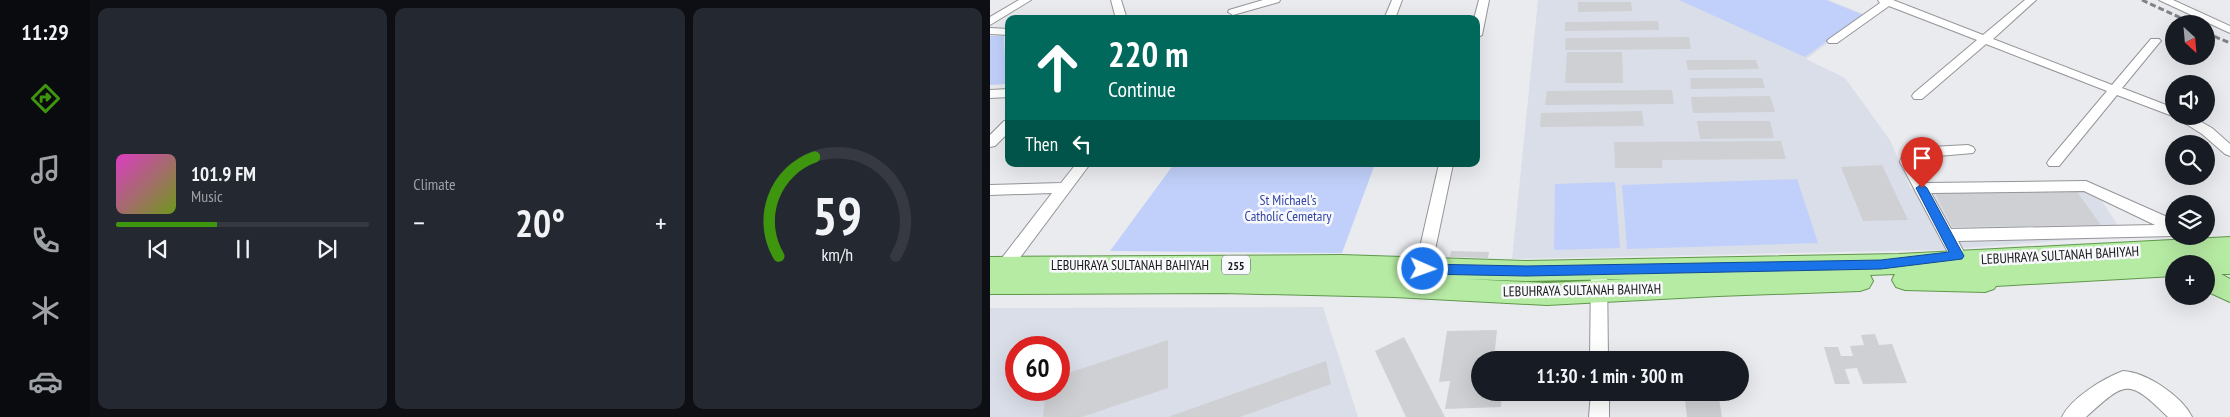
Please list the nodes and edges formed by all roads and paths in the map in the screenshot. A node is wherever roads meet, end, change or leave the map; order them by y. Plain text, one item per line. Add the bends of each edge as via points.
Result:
1 (1026, 0) edge
2 (1116, 0) edge
3 (1275, 0) edge
4 (1397, 0) edge
5 (1484, 0) edge
6 (2031, 0) edge
7 (2164, 0) edge
8 (1886, 1) edge
9 (1233, 12) edge
10 (1121, 15) edge
11 (1391, 15) edge
12 (1480, 18) edge
13 (990, 22) edge
14 (2230, 30) edge
15 (990, 31) edge
16 (1005, 32) edge
17 (1986, 40) junction
18 (1833, 41) dead end
19 (2155, 41) dead end
20 (2115, 90) junction
21 (1005, 93) edge
22 (990, 94) edge
23 (1918, 96) dead end
24 (2165, 109) edge
25 (2197, 125) edge
26 (1005, 128) edge
27 (990, 143) edge
28 (1968, 150) dead end
29 (2230, 151) edge
30 (2054, 163) dead end
31 (1080, 167) edge
32 (1445, 167) edge
33 (1063, 188) junction
34 (1922, 188) junction
35 (990, 190) edge
36 (2230, 231) edge
37 (2215, 232) edge
38 (2165, 234) edge
39 (2165, 242) edge
40 (2165, 242) edge
41 (2212, 245) edge
42 (1952, 246) junction
43 (2230, 247) edge
44 (2230, 264) edge
45 (1423, 269) junction
46 (1902, 272) junction
47 (995, 273) edge
48 (2215, 273) edge
49 (2215, 278) edge
50 (2165, 280) edge
51 (1599, 281) junction
52 (2230, 291) edge
53 (1599, 351) edge
54 (1600, 401) edge
55 (1600, 417) edge
56 (2072, 417) edge
57 (2182, 417) edge

1 - 13 street
2 - 10 street
3 - 9 street
4 - 11 street
5 - 12 street
6 - 17 street
7 - 14 street
8 - 17 street
8 - 18 street
15 - 16 street
17 - 20 street
17 - 23 street
19 - 20 street
20 - 24 street
20 - 30 street
21 - 22 street
25 - 29 street
26 - 27 street
28 - 34 street via 1912,153 1908,156 1907,162
31 - 33 street
32 - 45 street
33 - 35 street
33 - 47 street
34 - 38 street via 2086,186
34 - 42 street
36 - 37 main road
39 - 42 main road via 2084,247
40 - 46 main road, LEBUHRAYA SULTANAH BAHIYAH / 255
41 - 43 main road, LEBUHRAYA SULTANAH BAHIYAH / 255
42 - 46 main road
44 - 48 main road
45 - 47 main road, LEBUHRAYA SULTANAH BAHIYAH / 255 via 1331,265
45 - 51 main road, LEBUHRAYA SULTANAH BAHIYAH / 255 via 1526,271
46 - 50 main road via 2036,283
46 - 51 main road, LEBUHRAYA SULTANAH BAHIYAH / 255 via 1718,285
47 - 51 main road, LEBUHRAYA SULTANAH BAHIYAH / 255 via 1547,294
49 - 52 main road
51 - 53 street
54 - 55 street
56 - 57 street via 2115,382 2130,379 2146,386

